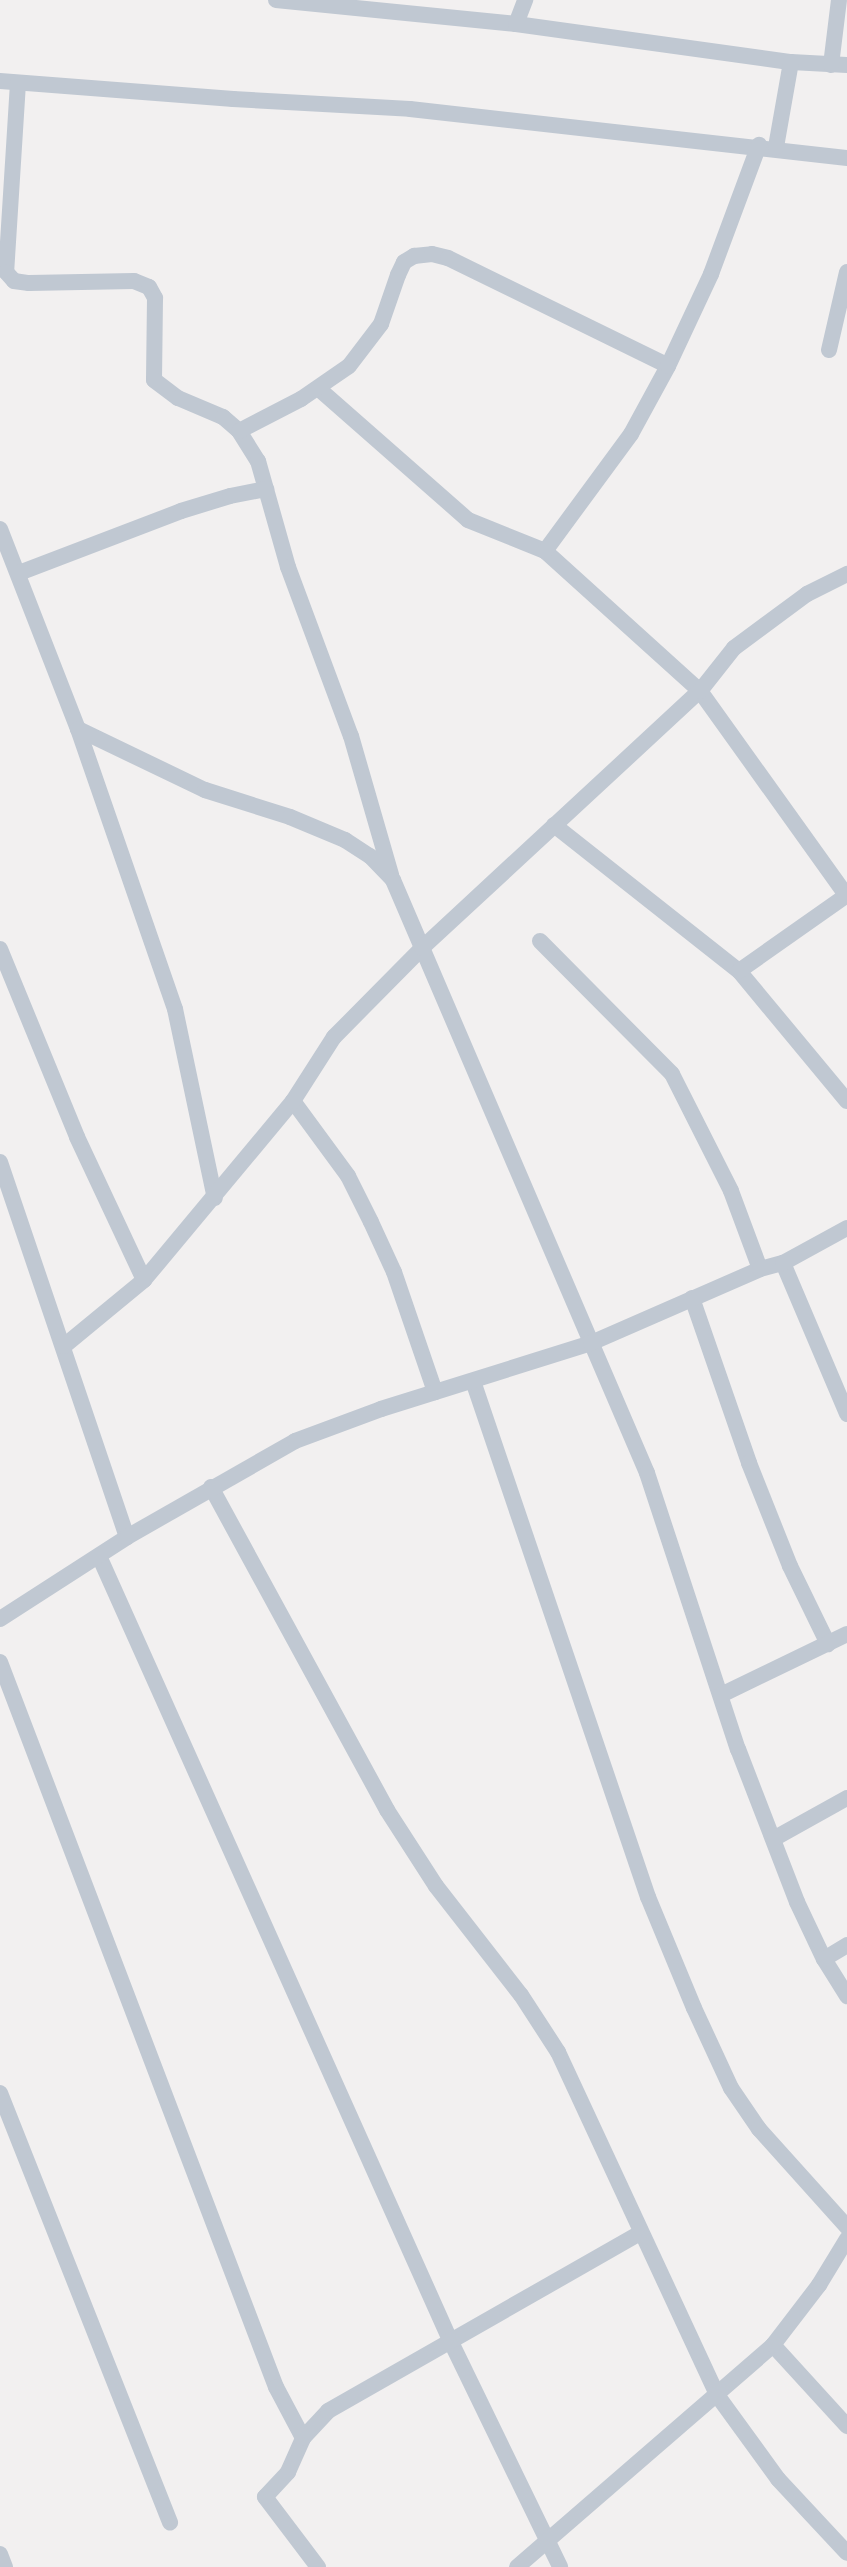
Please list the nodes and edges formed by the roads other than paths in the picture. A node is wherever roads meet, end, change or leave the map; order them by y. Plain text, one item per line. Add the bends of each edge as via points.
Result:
1 (276, 0) edge
2 (525, 0) edge
3 (839, 0) edge
4 (516, 24) junction
5 (791, 62) junction
6 (839, 65) edge
7 (0, 81) edge
8 (18, 83) junction
9 (759, 145) junction
10 (776, 147) junction
11 (847, 158) edge
12 (847, 272) edge
13 (829, 350) dead end
14 (668, 366) junction
15 (319, 389) junction
16 (239, 431) junction
17 (266, 489) junction
18 (0, 529) edge
19 (545, 551) junction
20 (19, 573) junction
21 (847, 574) edge
22 (700, 691) junction
23 (78, 729) junction
24 (554, 825) junction
25 (393, 880) junction
26 (846, 895) edge
27 (540, 941) dead end
28 (422, 948) junction
29 (0, 949) edge
30 (739, 971) junction
31 (293, 1101) junction
32 (847, 1101) edge
33 (0, 1162) edge
34 (215, 1198) junction
35 (847, 1228) edge
36 (783, 1263) junction
37 (760, 1269) junction
38 (144, 1280) junction
39 (692, 1298) junction
40 (591, 1343) junction
41 (64, 1346) junction
42 (473, 1381) junction
43 (435, 1392) junction
44 (847, 1414) edge
45 (211, 1487) junction
46 (127, 1537) junction
47 (99, 1556) junction
48 (0, 1619) edge
49 (847, 1634) edge
50 (828, 1644) junction
51 (0, 1662) edge
52 (721, 1695) junction
53 (847, 1798) edge
54 (775, 1838) junction
55 (847, 1945) edge
56 (824, 1959) junction
57 (847, 1996) edge
58 (0, 2093) edge
59 (847, 2227) edge
60 (640, 2233) junction
61 (847, 2239) edge
62 (450, 2340) junction
63 (773, 2345) junction
64 (717, 2395) junction
65 (847, 2426) edge
66 (303, 2438) junction
67 (170, 2523) dead end
68 (549, 2542) junction
69 (847, 2553) edge
70 (0, 2554) edge
71 (5, 2567) edge
72 (318, 2567) edge
73 (517, 2567) edge
74 (560, 2567) edge

1 - 4 street
2 - 4 street
3 - 6 street
4 - 5 street
5 - 6 street
5 - 10 street
7 - 8 street
8 - 9 street via 410,109
8 - 16 street via 6,272 14,281 29,283 134,281 149,287 155,298 154,380
9 - 10 street
9 - 14 street via 711,274
10 - 11 street
12 - 13 street
14 - 15 street via 432,254 404,262 381,324 367,345
14 - 19 street via 631,434
15 - 16 street
15 - 19 street via 468,520
16 - 17 street via 258,461
17 - 20 street via 181,511
17 - 25 street via 288,567 351,736
18 - 20 street
19 - 22 street
20 - 23 street
21 - 22 street via 807,594 734,648
22 - 24 street
22 - 26 street
23 - 25 street via 205,790 345,840
23 - 34 street via 175,1009
24 - 28 street
24 - 30 street
25 - 28 street
26 - 30 street
27 - 37 street via 672,1074 731,1191
28 - 31 street via 334,1037
28 - 40 street
29 - 38 street via 77,1137
30 - 32 street
31 - 34 street
31 - 43 street via 348,1176 371,1222
33 - 41 street
34 - 38 street
35 - 36 street
36 - 37 street
36 - 44 street
37 - 39 street
38 - 41 street
39 - 40 street
39 - 50 street via 749,1463
40 - 42 street
40 - 52 street via 647,1473
41 - 46 street
42 - 43 street
42 - 59 street via 648,1897 694,2008 731,2088 759,2129
43 - 45 street via 295,1441
45 - 46 street
45 - 60 street via 387,1810 558,2052
46 - 47 street
47 - 48 street
47 - 62 street
49 - 50 street
50 - 52 street
51 - 66 street via 265,2358
52 - 54 street
53 - 54 street
54 - 56 street
55 - 56 street
56 - 57 street
58 - 67 street
60 - 62 street
60 - 64 street
61 - 63 street
62 - 66 street via 353,2394
62 - 68 street
63 - 64 street
63 - 65 street
64 - 68 street
64 - 69 street via 778,2479
66 - 72 street via 288,2472 265,2497
68 - 73 street
68 - 74 street
70 - 71 street

